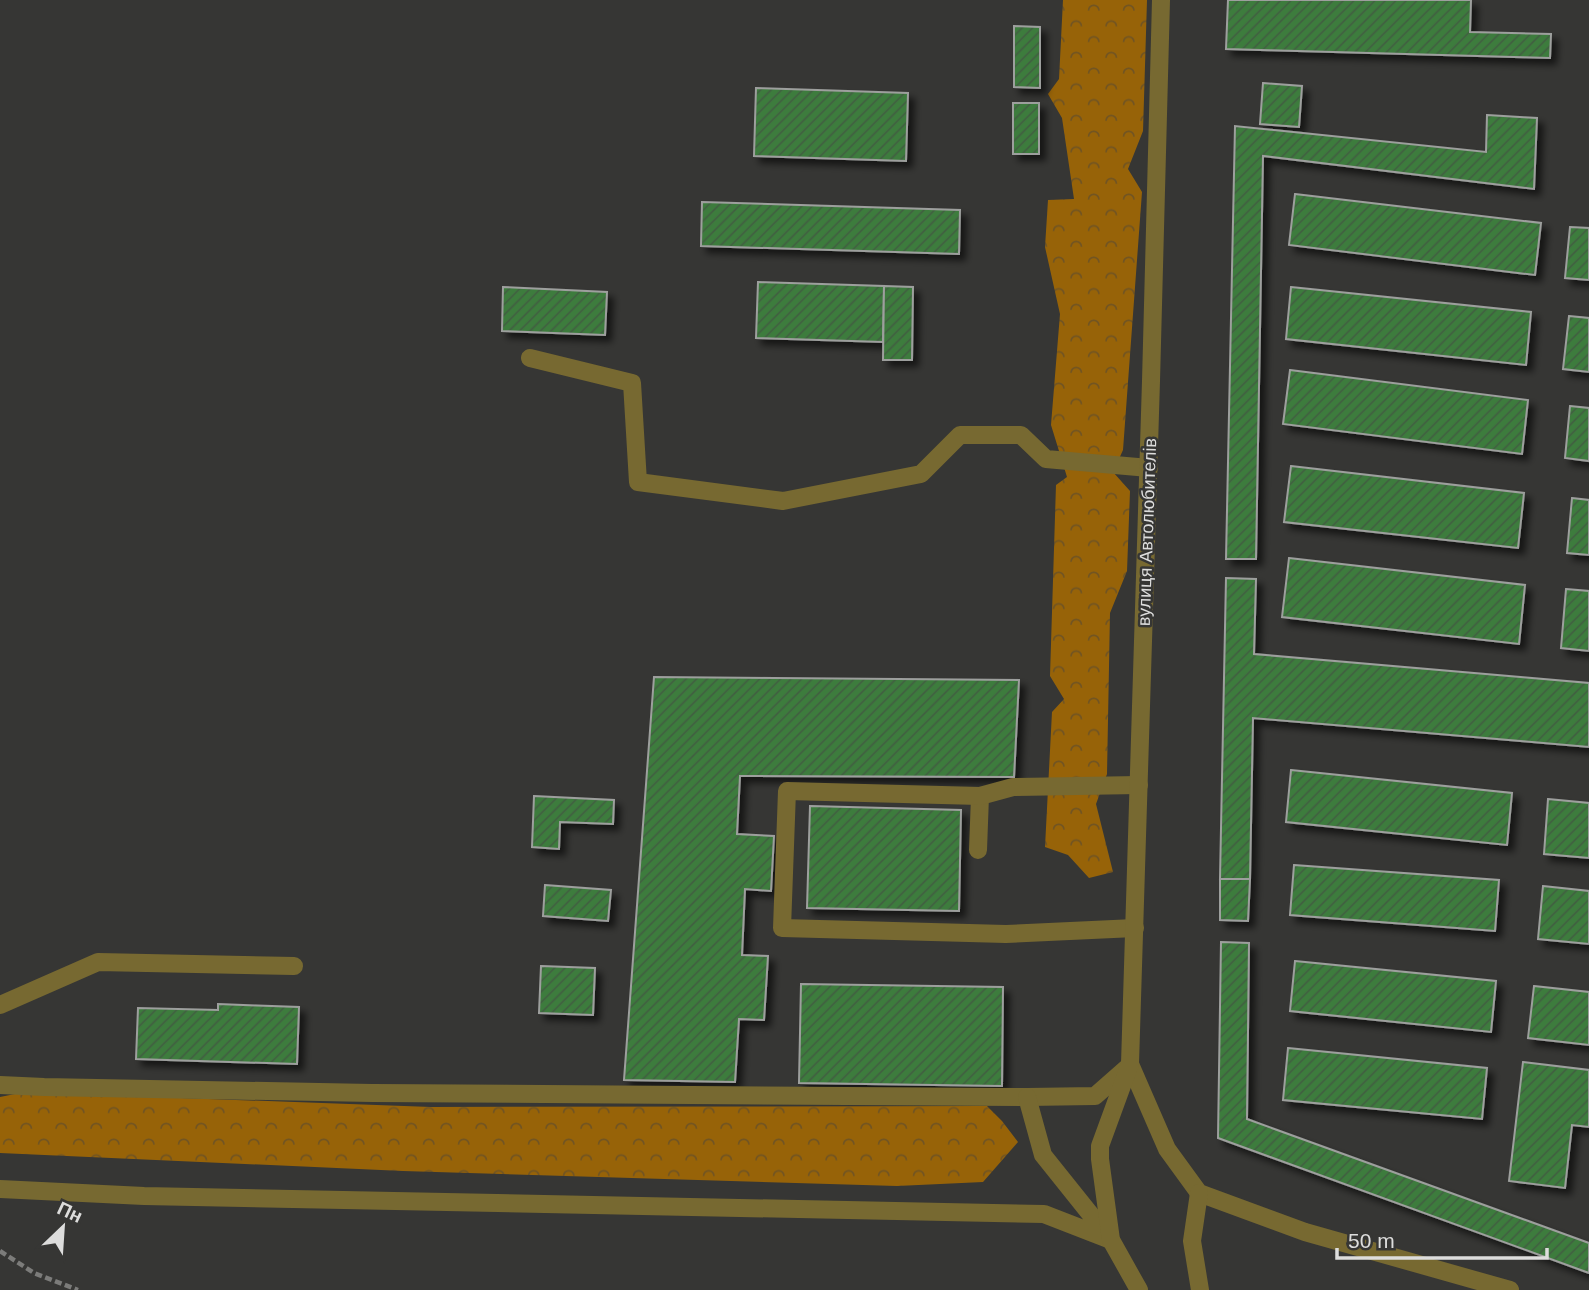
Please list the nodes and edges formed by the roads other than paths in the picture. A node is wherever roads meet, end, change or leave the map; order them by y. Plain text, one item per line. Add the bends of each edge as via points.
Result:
1 (1161, 0) edge
2 (530, 358) dead end
3 (1149, 468) junction
4 (1139, 785) junction
5 (980, 796) junction
6 (978, 850) dead end
7 (1135, 929) junction
8 (294, 967) dead end
9 (0, 1005) edge
10 (1130, 1064) junction
11 (0, 1084) edge
12 (1027, 1097) junction
13 (0, 1189) edge
14 (1199, 1193) junction
15 (1111, 1240) junction
16 (1139, 1290) edge
17 (1200, 1290) edge
18 (1510, 1290) edge

1 - 3 street, вулиця Автолюбителів
2 - 3 street via 632,383 638,482 783,501 921,474 960,435 1021,435 1046,459
3 - 4 street, вулиця Автолюбителів
4 - 5 street via 1013,788
4 - 7 street, вулиця Автолюбителів
5 - 6 street
5 - 7 street via 787,791 782,928 1006,934
7 - 10 street, вулиця Автолюбителів
8 - 9 street via 99,962
10 - 12 street via 1095,1096
10 - 14 street via 1167,1149
10 - 15 street via 1100,1146
11 - 12 street via 399,1093
12 - 15 street via 1043,1155
13 - 15 street via 1045,1213
14 - 17 street via 1192,1241
14 - 18 street via 1306,1232
15 - 16 street

